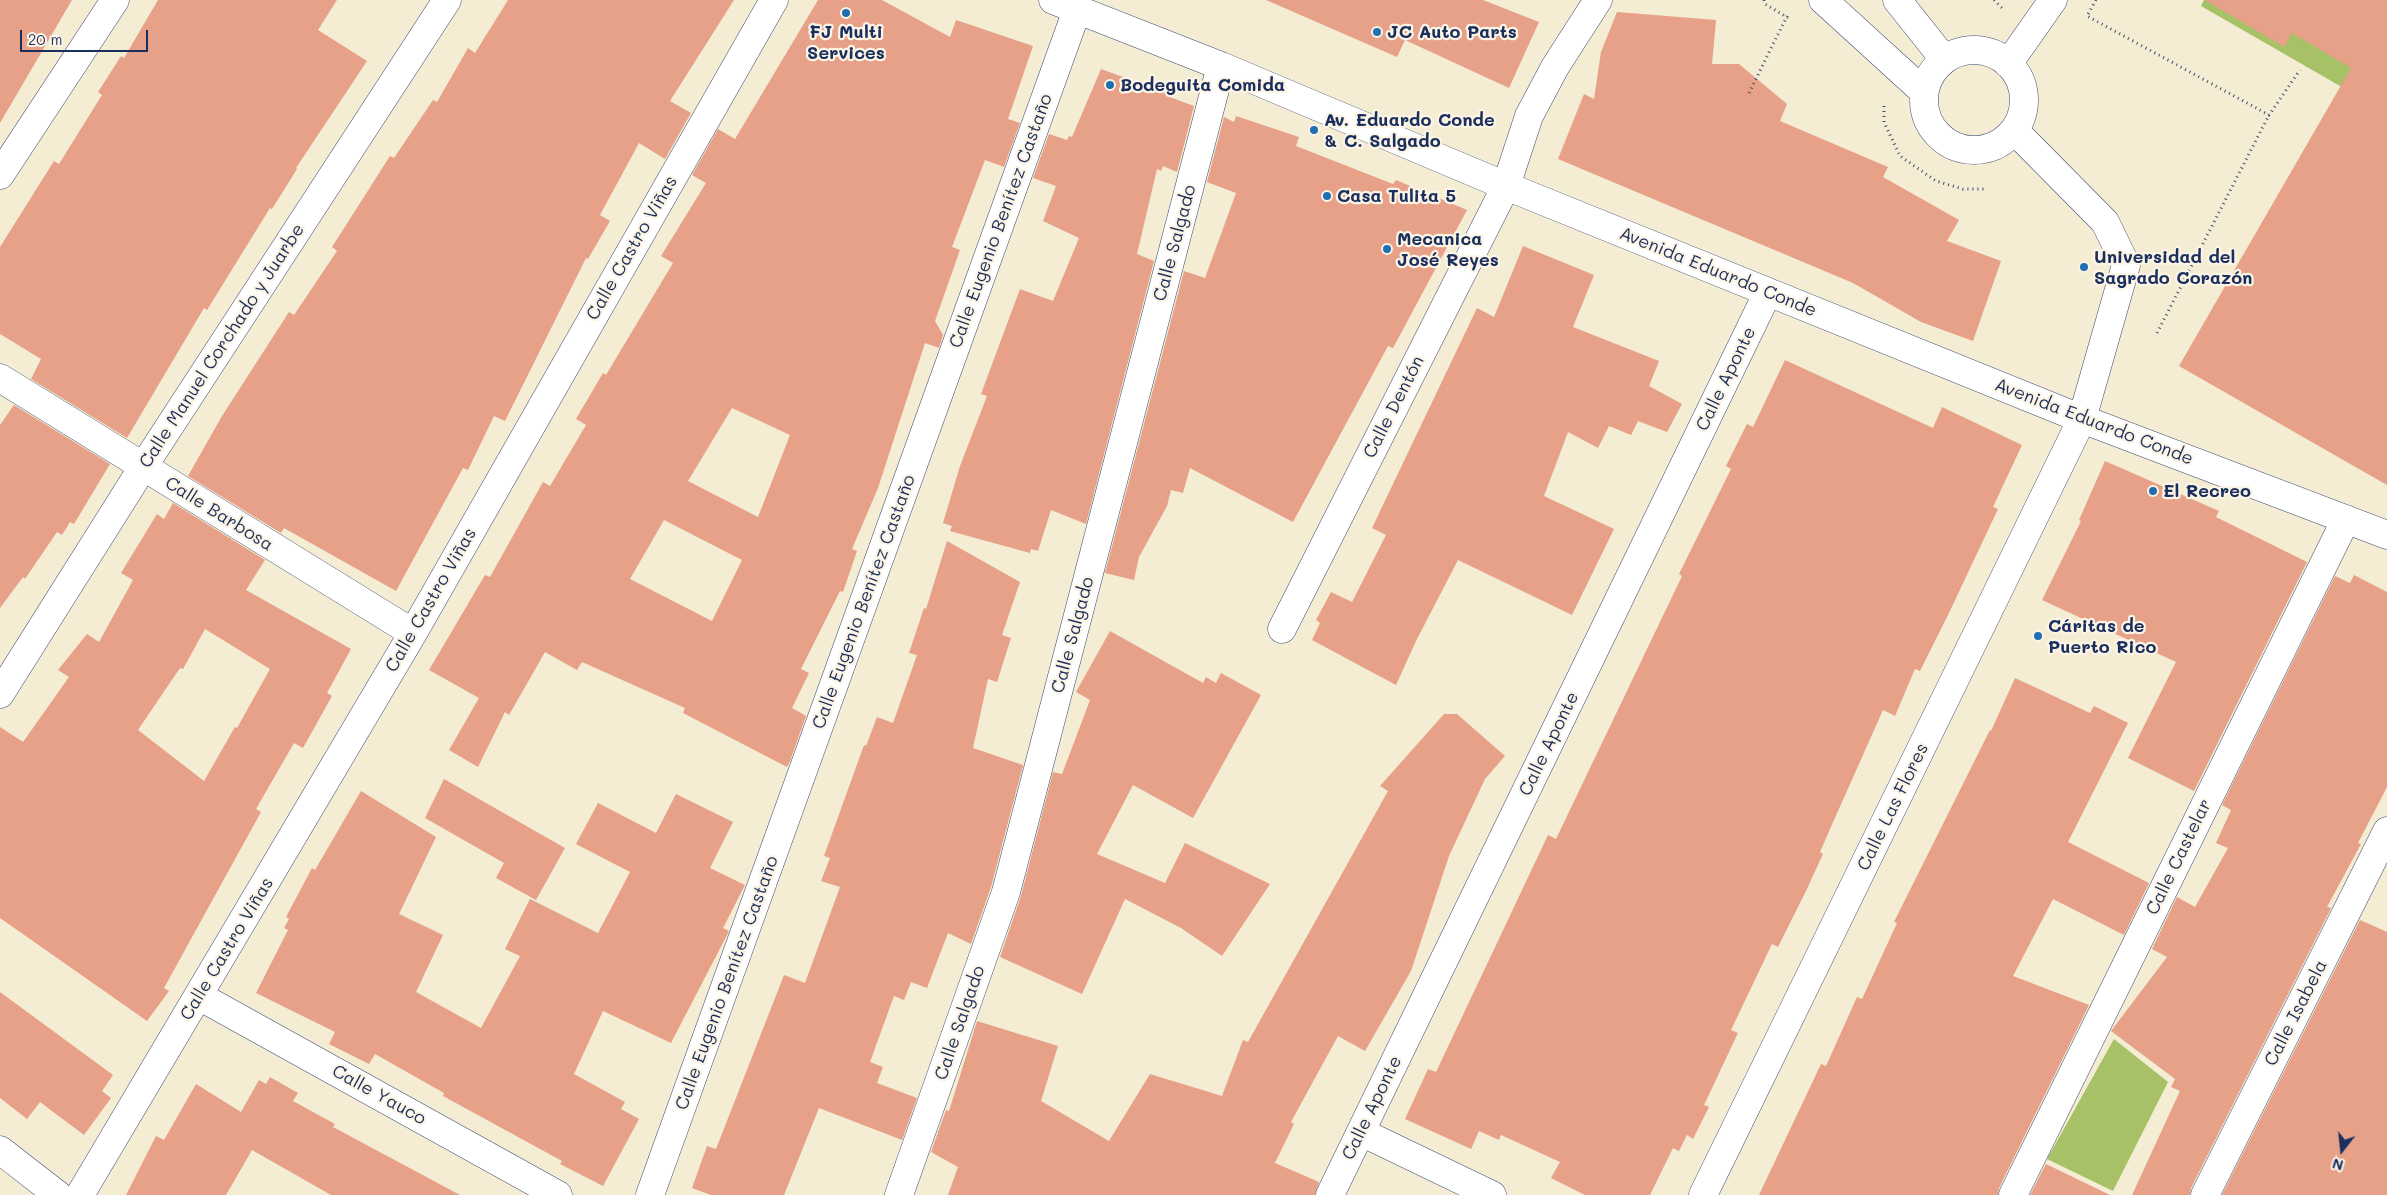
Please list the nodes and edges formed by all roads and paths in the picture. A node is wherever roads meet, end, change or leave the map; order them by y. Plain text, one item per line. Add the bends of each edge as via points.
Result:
1 (115, 0) edge
2 (447, 0) edge
3 (774, 0) edge
4 (1598, 0) edge
5 (1764, 0) edge
6 (1824, 0) edge
7 (1897, 0) edge
8 (1994, 0) edge
9 (2053, 0) edge
10 (2096, 0) edge
11 (1065, 5) edge
12 (2004, 10) dead end
13 (1787, 16) junction
14 (1794, 23) dead end
15 (1944, 59) junction
16 (2008, 64) junction
17 (1221, 66) junction
18 (2300, 70) dead end
19 (1749, 92) dead end
20 (1924, 92) junction
21 (1884, 97) dead end
22 (2270, 115) junction
23 (2014, 130) junction
24 (0, 175) edge
25 (1506, 186) junction
26 (1988, 189) dead end
27 (1768, 292) junction
28 (2157, 334) dead end
29 (0, 378) edge
30 (2082, 419) junction
31 (143, 468) junction
32 (2346, 520) junction
33 (2387, 535) edge
34 (1282, 629) dead end
35 (413, 633) junction
36 (0, 694) edge
37 (2387, 831) edge
38 (200, 996) junction
39 (1360, 1132) junction
40 (0, 1150) edge
41 (58, 1195) edge
42 (80, 1195) edge
43 (558, 1195) edge
44 (650, 1195) edge
45 (899, 1195) edge
46 (1330, 1195) edge
47 (1492, 1195) edge
48 (1703, 1195) edge
49 (2013, 1195) edge
50 (2205, 1195) edge

1 - 24 street
2 - 31 street, Calle Manuel Corchado y Juarbe
3 - 35 street, Calle Castro Viñas
4 - 25 street, Calle Dentón via 1555,67 1529,116
5 - 13 path via 1765,4
6 - 20 street
7 - 15 street
8 - 12 path
9 - 16 street
10 - 22 path via 2087,16
11 - 17 street, Avenida Eduardo Conde
11 - 44 street, Calle Eugenio Benítez Castaño
13 - 14 path
13 - 19 path
15 - 16 street via 1962,51 1982,50
15 - 20 street via 1931,74
16 - 23 street via 2015,70 2023,88 2024,108
17 - 25 street, Avenida Eduardo Conde
17 - 45 street, Calle Salgado via 1006,892
18 - 22 path
20 - 23 street via 1925,112 1934,130 1948,142 1967,149 1986,148 2004,140
21 - 26 path via 1884,122 1900,156 1936,181 1963,189
22 - 28 path
23 - 30 street, Calle Las Flores via 2105,222 2126,265
25 - 27 street, Avenida Eduardo Conde
25 - 34 street, Calle Dentón
27 - 30 street, Avenida Eduardo Conde
27 - 39 street, Calle Aponte
29 - 31 street, Calle Barbosa
30 - 32 street, Avenida Eduardo Conde
30 - 48 street, Calle Las Flores
31 - 35 street, Calle Barbosa
31 - 36 street, Calle Manuel Corchado y Juarbe
32 - 33 street, Avenida Eduardo Conde
32 - 49 street, Calle Castelar
35 - 38 street, Calle Castro Viñas
37 - 50 street, Calle Isabela
38 - 42 street, Calle Castro Viñas
38 - 43 street, Calle Yauco
39 - 46 street, Calle Aponte
39 - 47 street
40 - 41 street

